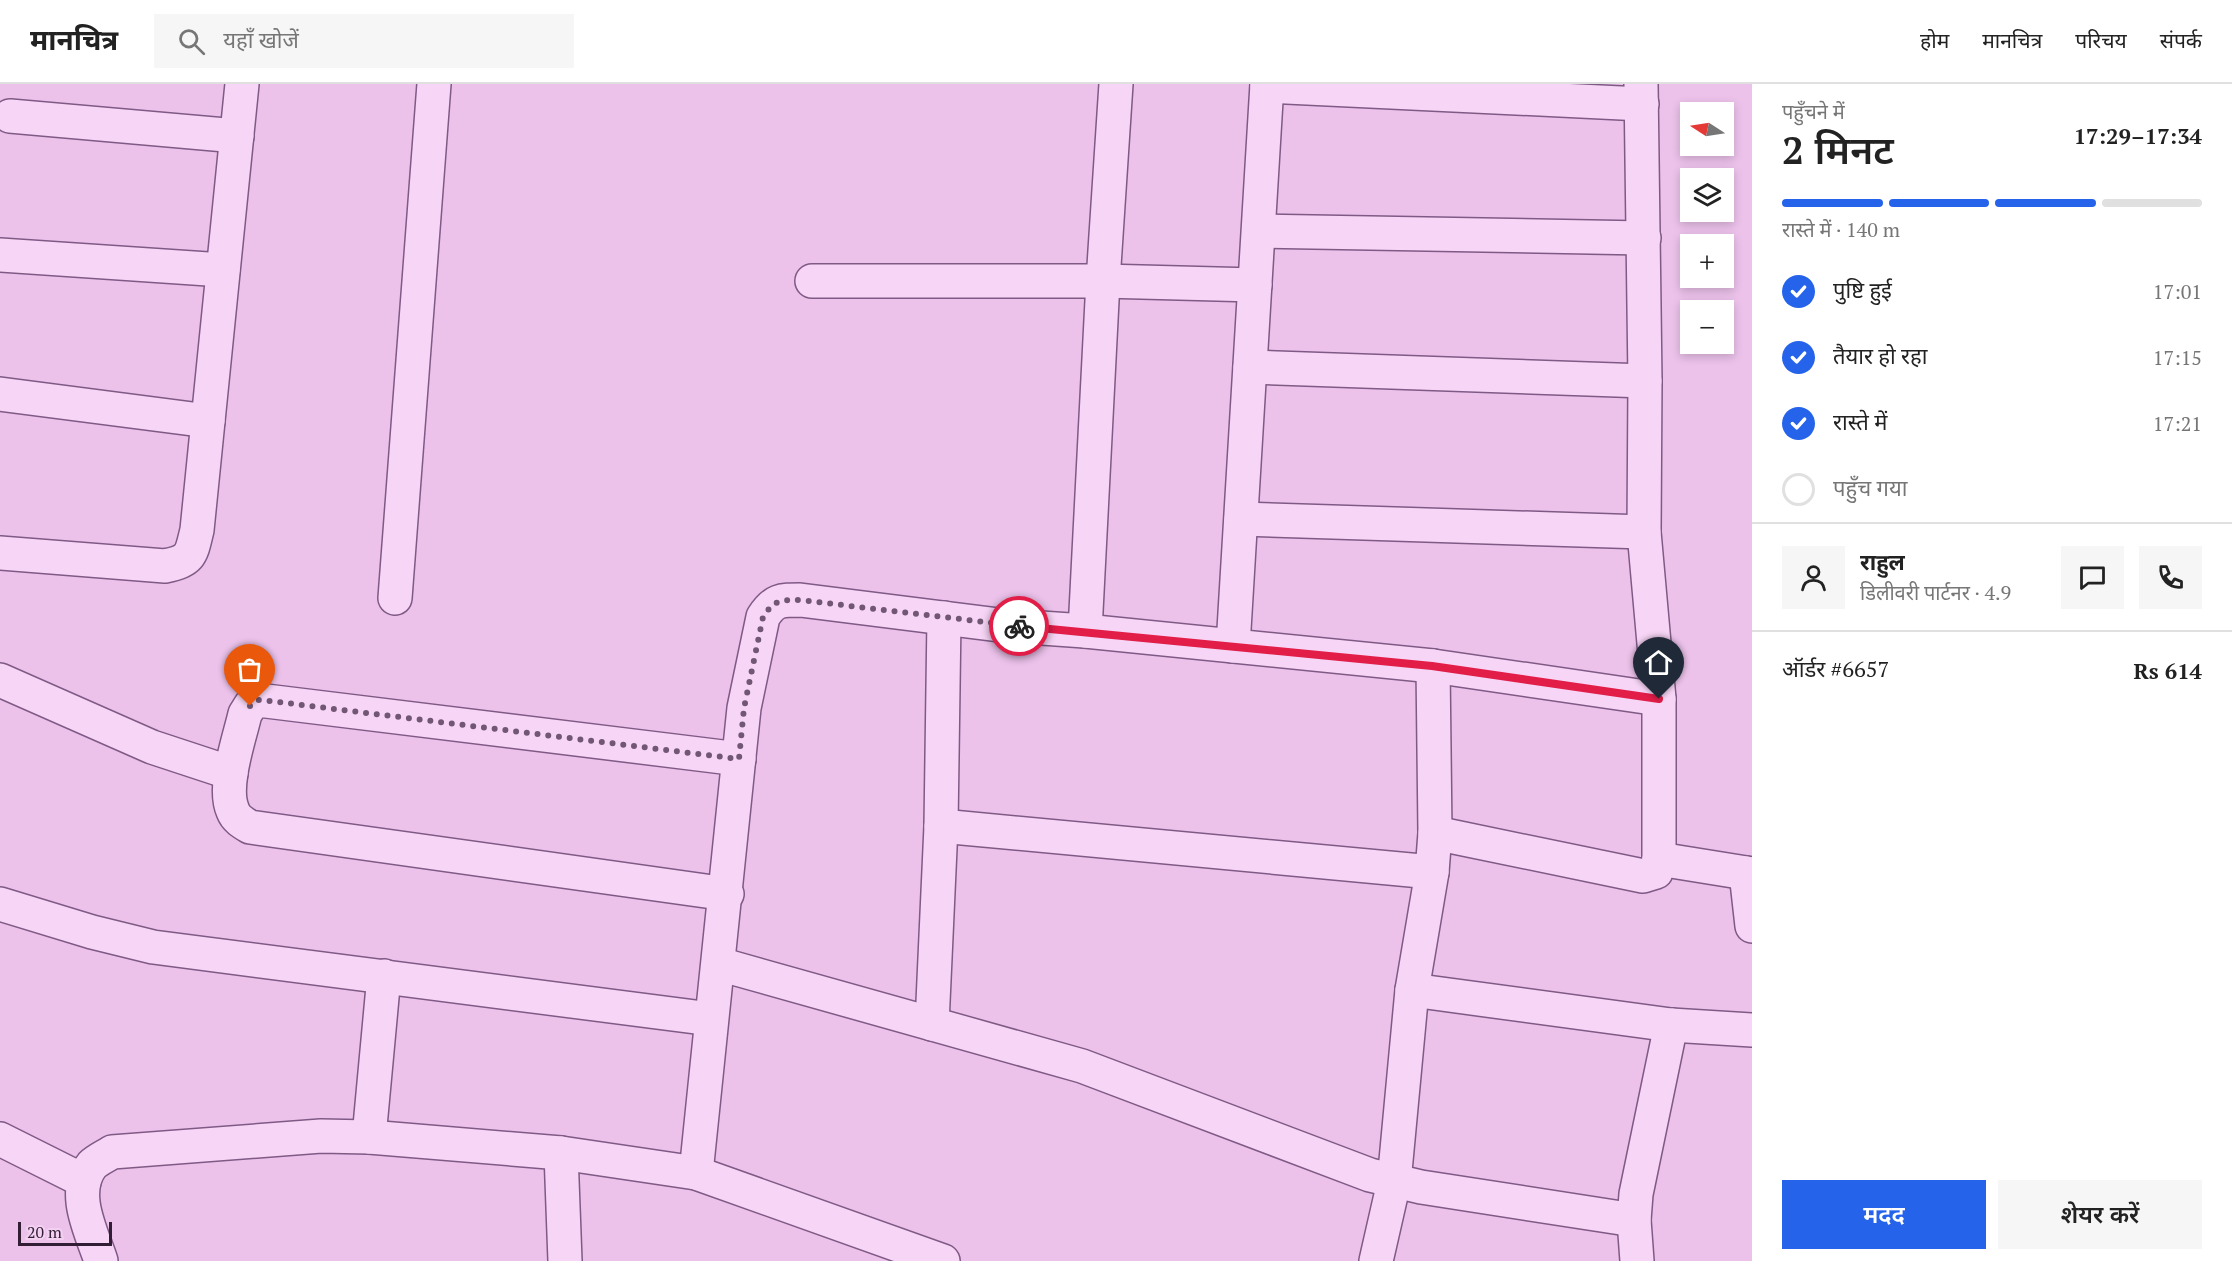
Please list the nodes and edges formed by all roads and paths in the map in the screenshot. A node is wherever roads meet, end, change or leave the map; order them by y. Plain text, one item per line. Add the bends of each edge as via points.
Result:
1 (242, 84) edge
2 (434, 84) edge
3 (1116, 84) edge
4 (1267, 85) edge
5 (1641, 94) edge
6 (10, 116) dead end
7 (237, 136) junction
8 (1259, 231) junction
9 (1644, 238) junction
10 (0, 255) edge
11 (223, 270) junction
12 (812, 281) dead end
13 (1103, 281) junction
14 (1255, 285) junction
15 (1250, 367) junction
16 (1645, 381) junction
17 (0, 394) edge
18 (208, 421) junction
19 (1241, 519) junction
20 (1644, 532) junction
21 (0, 554) edge
22 (395, 598) dead end
23 (944, 618) junction
24 (1085, 631) junction
25 (1233, 646) junction
26 (1432, 666) junction
27 (0, 680) edge
28 (1659, 699) junction
29 (739, 759) junction
30 (231, 774) junction
31 (941, 826) junction
32 (1435, 833) junction
33 (1659, 859) junction
34 (1432, 872) junction
35 (1749, 873) edge
36 (726, 894) junction
37 (0, 904) edge
38 (1752, 926) edge
39 (719, 964) junction
40 (384, 976) junction
41 (1412, 990) junction
42 (711, 1019) junction
43 (932, 1024) junction
44 (1671, 1025) junction
45 (1752, 1030) edge
46 (369, 1137) junction
47 (0, 1139) edge
48 (561, 1153) junction
49 (696, 1173) junction
50 (84, 1181) junction
51 (1394, 1182) junction
52 (1634, 1220) junction
53 (101, 1261) edge
54 (565, 1261) edge
55 (943, 1261) edge
56 (1376, 1261) edge
57 (1637, 1261) edge

1 - 7 street
2 - 22 street
3 - 13 street
4 - 5 street
4 - 8 street
5 - 9 street
6 - 7 street
7 - 11 street
8 - 9 street
8 - 14 street
9 - 16 street
10 - 11 street
11 - 18 street
12 - 13 street
13 - 14 street
13 - 24 street
14 - 15 street
15 - 16 street
15 - 19 street
16 - 20 street
17 - 18 street
18 - 21 street via 197,530 191,555 181,563 165,566
19 - 20 street
19 - 25 street
20 - 28 street
23 - 24 street
23 - 29 street via 800,600 771,604 763,617 744,708
23 - 31 street
24 - 25 street
25 - 26 street
26 - 28 street
26 - 32 street
27 - 30 street via 152,747
28 - 33 street
29 - 30 street via 258,700 245,714
29 - 36 street
30 - 36 street via 229,798 233,812 250,827
31 - 34 street
31 - 43 street
32 - 33 street via 1643,876 1656,872
32 - 34 street
33 - 35 street
34 - 41 street
35 - 38 street
36 - 39 street
37 - 40 street via 153,947
39 - 42 street
39 - 43 street
40 - 42 street
40 - 46 street
41 - 44 street
41 - 51 street
42 - 49 street
43 - 51 street via 1082,1066
44 - 45 street
44 - 52 street
46 - 48 street
46 - 50 street via 321,1136 112,1152 93,1164
47 - 50 street
48 - 49 street
48 - 54 street
49 - 55 street
50 - 53 street via 82,1203
51 - 52 street
51 - 56 street
52 - 57 street

